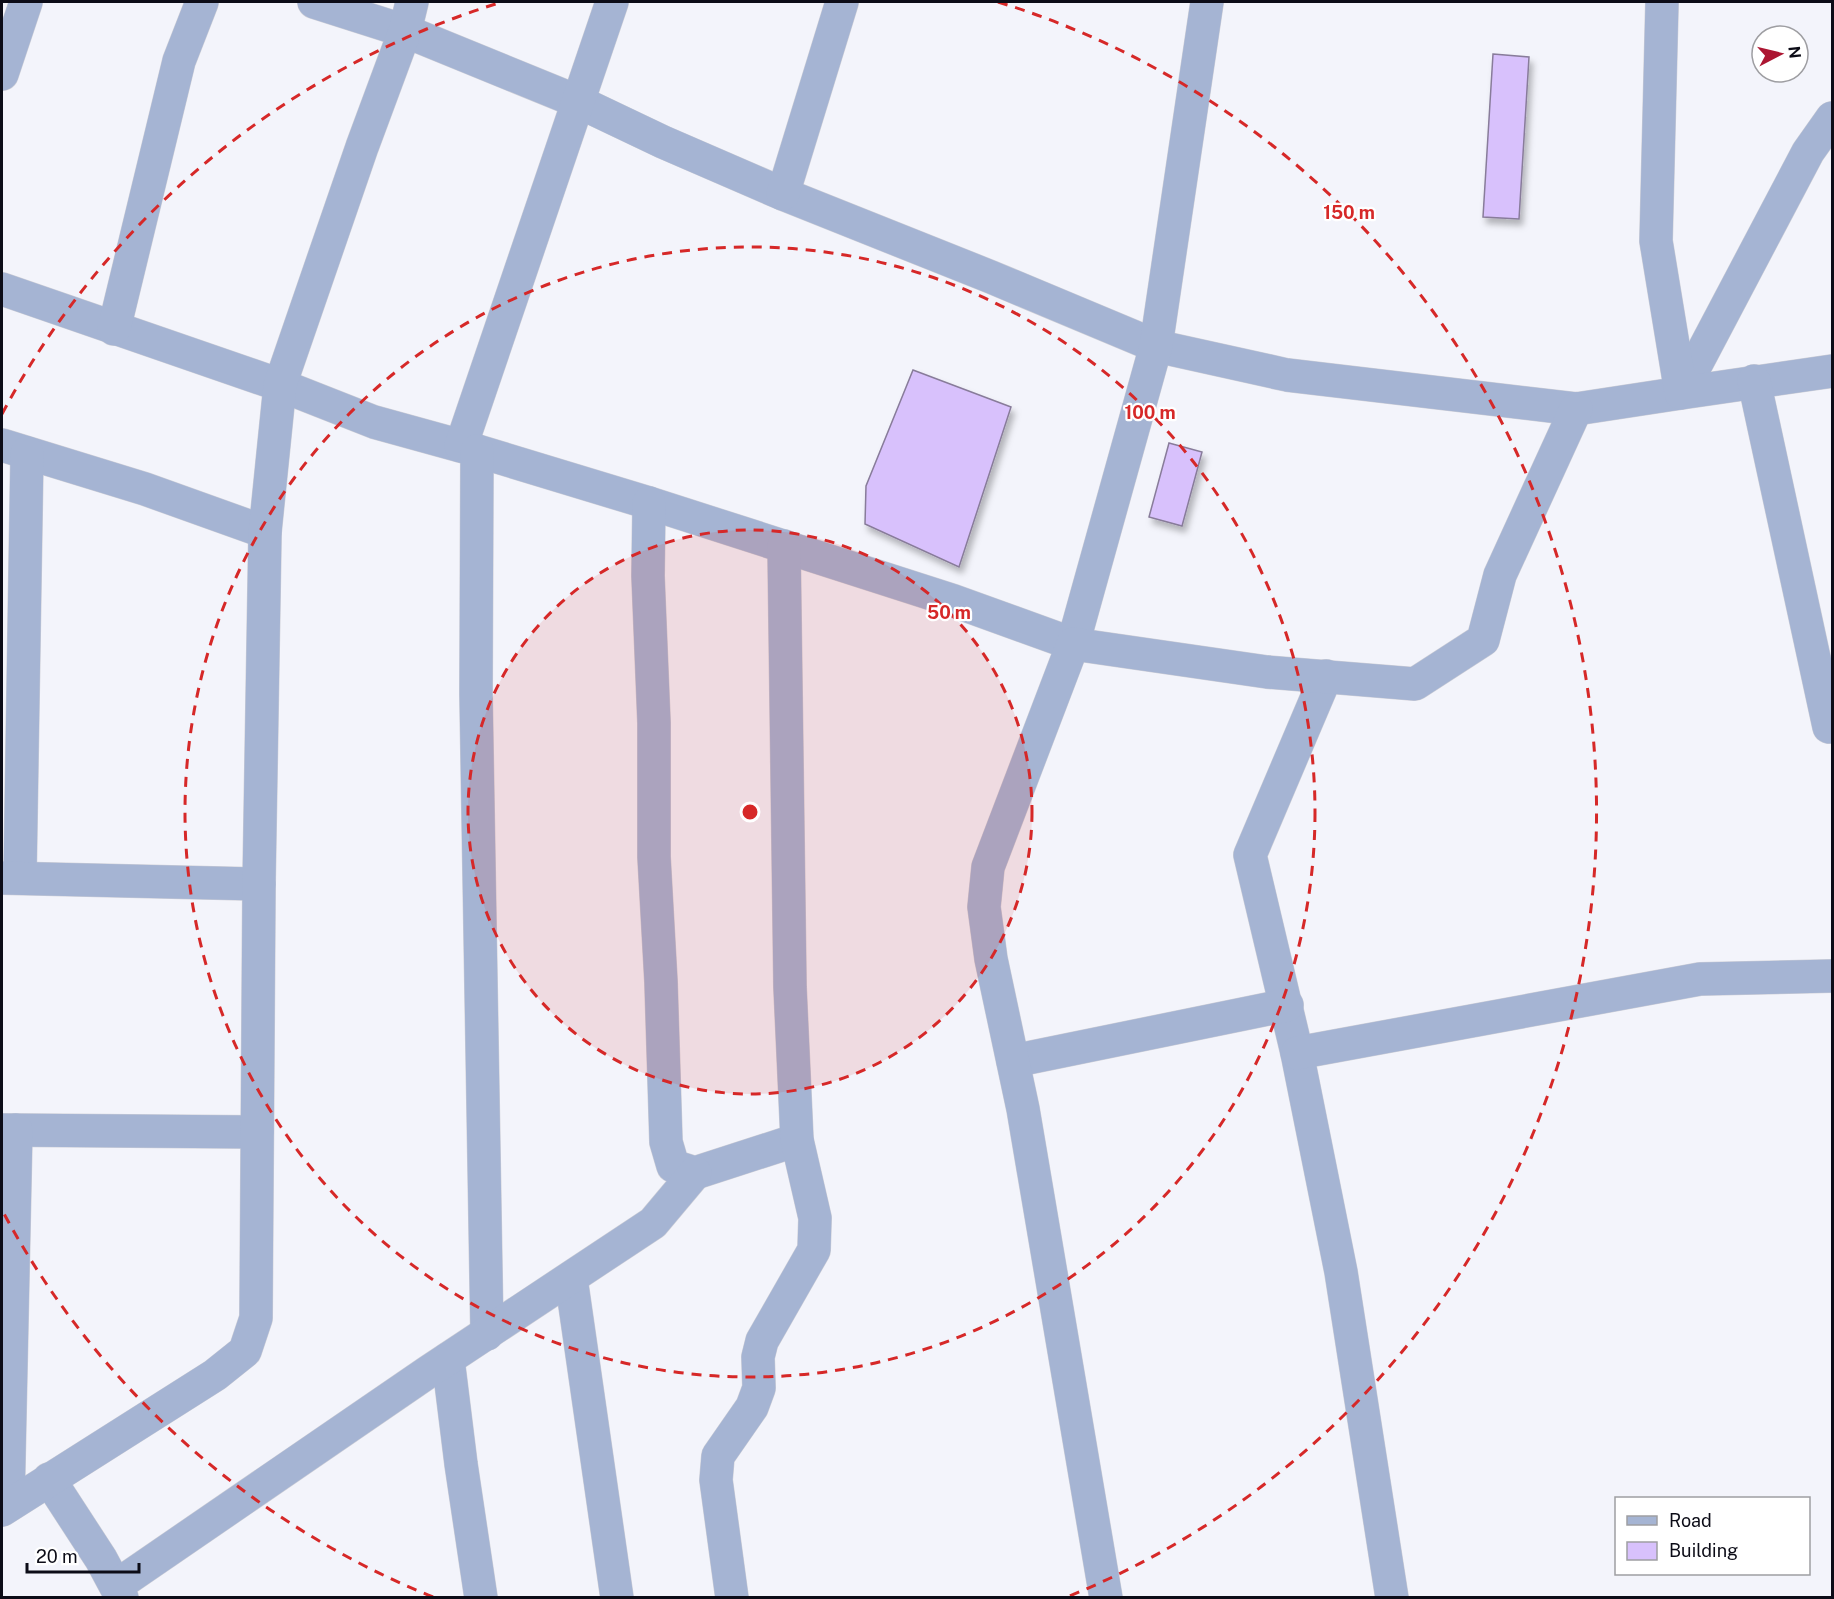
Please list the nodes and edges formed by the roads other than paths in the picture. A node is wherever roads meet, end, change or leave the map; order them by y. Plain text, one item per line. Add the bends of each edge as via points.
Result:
1 (26, 2) edge
2 (201, 2) edge
3 (314, 2) edge
4 (612, 2) edge
5 (842, 2) edge
6 (1662, 2) edge
7 (1198, 3) edge
8 (409, 16) edge
9 (2, 74) edge
10 (579, 102) junction
11 (1833, 118) edge
12 (783, 194) junction
13 (2, 289) edge
14 (114, 329) junction
15 (1156, 346) junction
16 (1833, 371) edge
17 (1754, 381) junction
18 (280, 385) junction
19 (1681, 393) junction
20 (1576, 409) junction
21 (469, 448) junction
22 (14, 449) edge
23 (649, 503) junction
24 (265, 532) junction
25 (784, 546) junction
26 (1073, 644) junction
27 (1326, 676) junction
28 (1829, 727) dead end
29 (11, 878) edge
30 (259, 884) junction
31 (1833, 976) edge
32 (1287, 1005) junction
33 (1298, 1053) junction
34 (1013, 1061) junction
35 (9, 1130) edge
36 (257, 1132) junction
37 (797, 1140) junction
38 (695, 1173) junction
39 (571, 1278) junction
40 (487, 1334) junction
41 (448, 1359) junction
42 (49, 1479) junction
43 (5, 1508) edge
44 (119, 1592) edge
45 (481, 1598) edge
46 (617, 1598) edge
47 (732, 1598) edge
48 (1106, 1598) edge
49 (1392, 1598) edge

1 - 9 street
2 - 14 street via 179,62
3 - 8 street
4 - 10 street
5 - 12 street
6 - 19 street via 1656,241
7 - 15 street
8 - 10 street
8 - 18 street
10 - 12 street
10 - 21 street
11 - 19 street via 1809,152
12 - 15 street
13 - 14 street
14 - 18 street
15 - 20 street via 1287,375
15 - 26 street
16 - 17 street
17 - 19 street
17 - 28 street
18 - 21 street via 374,422
18 - 24 street
19 - 20 street
20 - 27 street via 1500,575 1483,640 1415,684
21 - 23 street
21 - 40 street
22 - 24 street via 145,489
22 - 29 street
23 - 25 street
23 - 38 street via 654,857 666,1142 673,1166
24 - 30 street
25 - 26 street
25 - 37 street via 790,987
26 - 27 street via 1267,672
26 - 34 street via 988,867 984,907
27 - 32 street via 1250,855
29 - 30 street
30 - 36 street
31 - 33 street via 1700,979
32 - 33 street
32 - 34 street
33 - 49 street via 1341,1272
34 - 48 street
35 - 36 street
35 - 43 street
36 - 42 street via 256,1318 245,1351 215,1376
37 - 38 street
37 - 47 street via 815,1218 814,1250 762,1341 759,1388 752,1407 718,1456 716,1480
38 - 39 street via 653,1223
39 - 40 street
39 - 46 street
40 - 41 street
41 - 44 street
41 - 45 street
42 - 43 street
42 - 44 street

